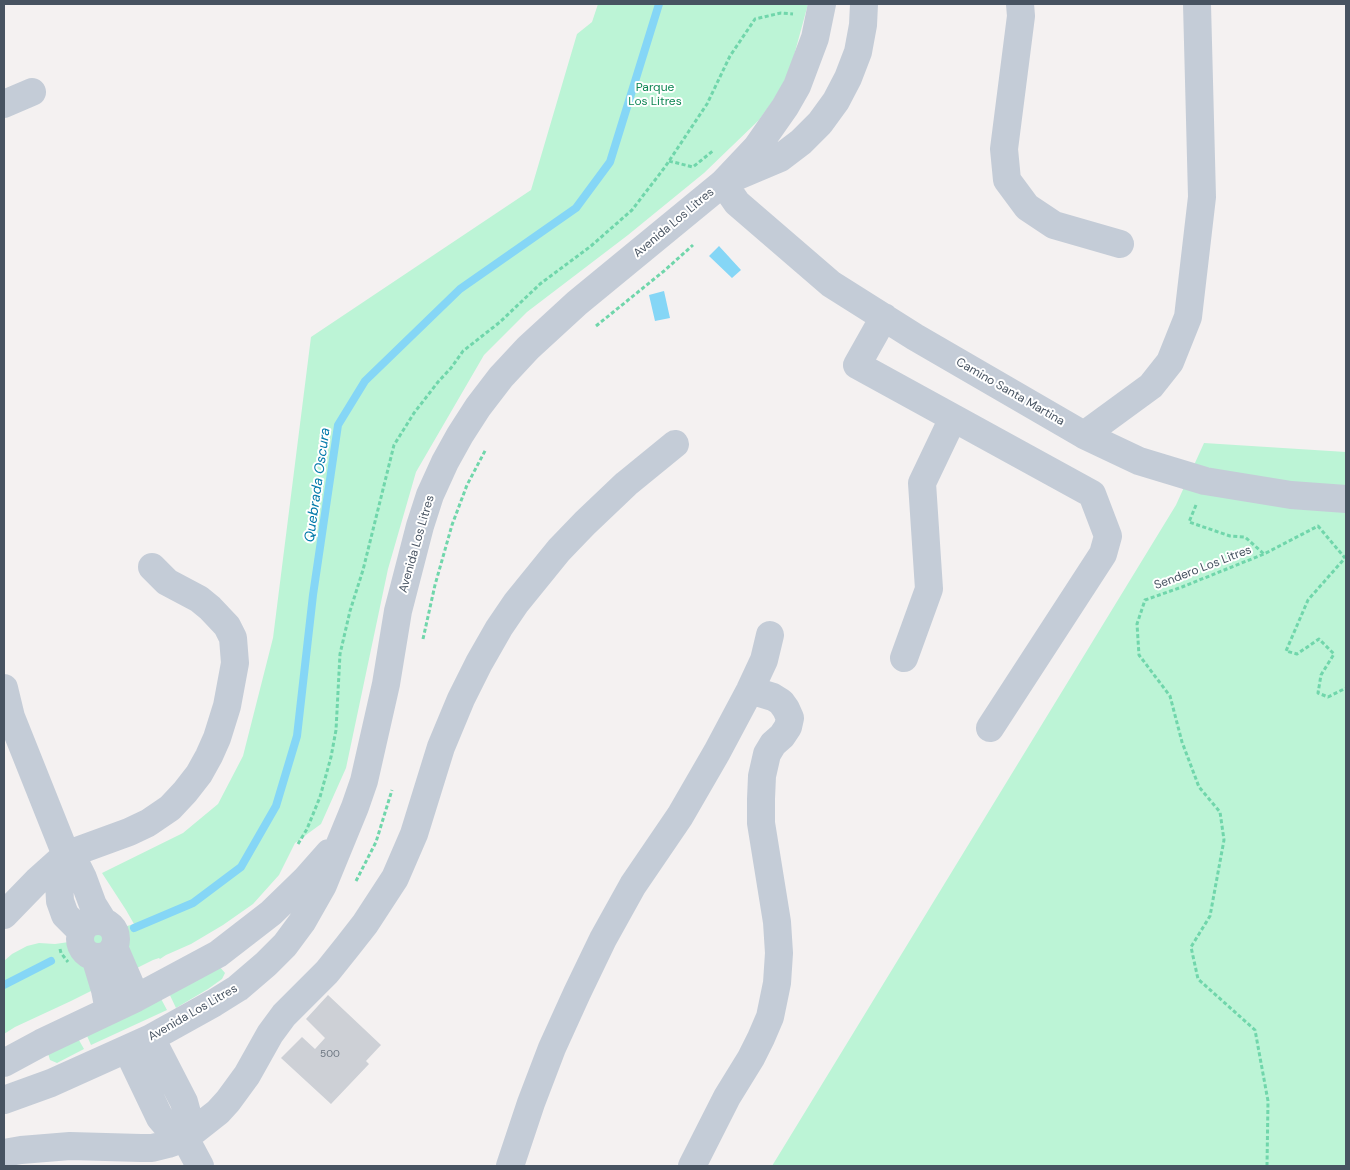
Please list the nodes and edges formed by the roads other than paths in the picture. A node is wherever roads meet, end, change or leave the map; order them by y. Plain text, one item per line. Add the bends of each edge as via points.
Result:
1 (822, 4) edge
2 (864, 4) edge
3 (1020, 4) edge
4 (1197, 4) edge
5 (32, 92) dead end
6 (4, 104) edge
7 (722, 183) junction
8 (1120, 244) dead end
9 (884, 317) junction
10 (953, 418) junction
11 (1084, 435) junction
12 (675, 444) dead end
13 (1346, 499) edge
14 (152, 567) dead end
15 (770, 635) dead end
16 (904, 658) dead end
17 (4, 688) edge
18 (750, 690) junction
19 (990, 728) dead end
20 (343, 837) junction
21 (66, 854) junction
22 (4, 915) edge
23 (104, 952) junction
24 (218, 954) junction
25 (238, 988) junction
26 (136, 998) junction
27 (109, 1011) junction
28 (41, 1043) junction
29 (139, 1043) junction
30 (4, 1063) edge
31 (51, 1083) junction
32 (4, 1100) edge
33 (185, 1138) junction
34 (4, 1153) edge
35 (200, 1166) edge
36 (510, 1166) edge
37 (692, 1166) edge

1 - 7 street, Avenida Los Litres via 816,38 797,86 757,147
2 - 7 street, Avenida Los Litres via 858,52 836,101 820,123 780,158
3 - 8 street via 1004,149 1007,180 1027,207 1054,225
4 - 11 street via 1202,197 1188,317 1170,362 1151,386
5 - 6 street
7 - 9 street, Camino Santa Martina via 737,203 831,284
7 - 20 street, Avenida Los Litres via 577,303 528,348 478,407 444,462 420,526 398,611 386,684 364,781
9 - 10 street via 857,365
9 - 11 street, Camino Santa Martina
10 - 16 street via 922,483 930,589
10 - 19 street via 1092,494 1108,536 1103,554
11 - 13 street, Camino Santa Martina via 1139,461 1205,481 1291,496
12 - 33 street via 585,523 516,602 461,699 441,747 414,834 395,878 342,954 284,1015 238,1090 218,1112
14 - 21 street via 167,582 199,599 227,626 233,638 235,663 228,706 209,756 170,808 129,832
15 - 18 street via 764,660
17 - 21 street via 11,717
18 - 36 street via 680,816 633,885 603,939 552,1048
18 - 37 street via 781,702 790,718 788,727 773,744 765,760 762,776 762,823 777,922 777,983 762,1038
20 - 24 street, Avenida Los Litres via 271,912
20 - 25 street, Avenida Los Litres via 324,885 302,922 279,952
21 - 22 street
21 - 23 street via 78,868 93,905 92,926 109,924 116,934 116,941
23 - 26 street
23 - 27 street
24 - 25 street via 234,966
24 - 26 street, Avenida Los Litres
25 - 29 street, Avenida Los Litres
26 - 27 street, Avenida Los Litres
27 - 28 street, Avenida Los Litres
28 - 30 street, Avenida Los Litres
28 - 31 street via 41,1065
29 - 31 street, Avenida Los Litres
29 - 33 street via 184,1102 187,1113
31 - 32 street, Avenida Los Litres
33 - 34 street via 152,1148 70,1146
33 - 35 street

